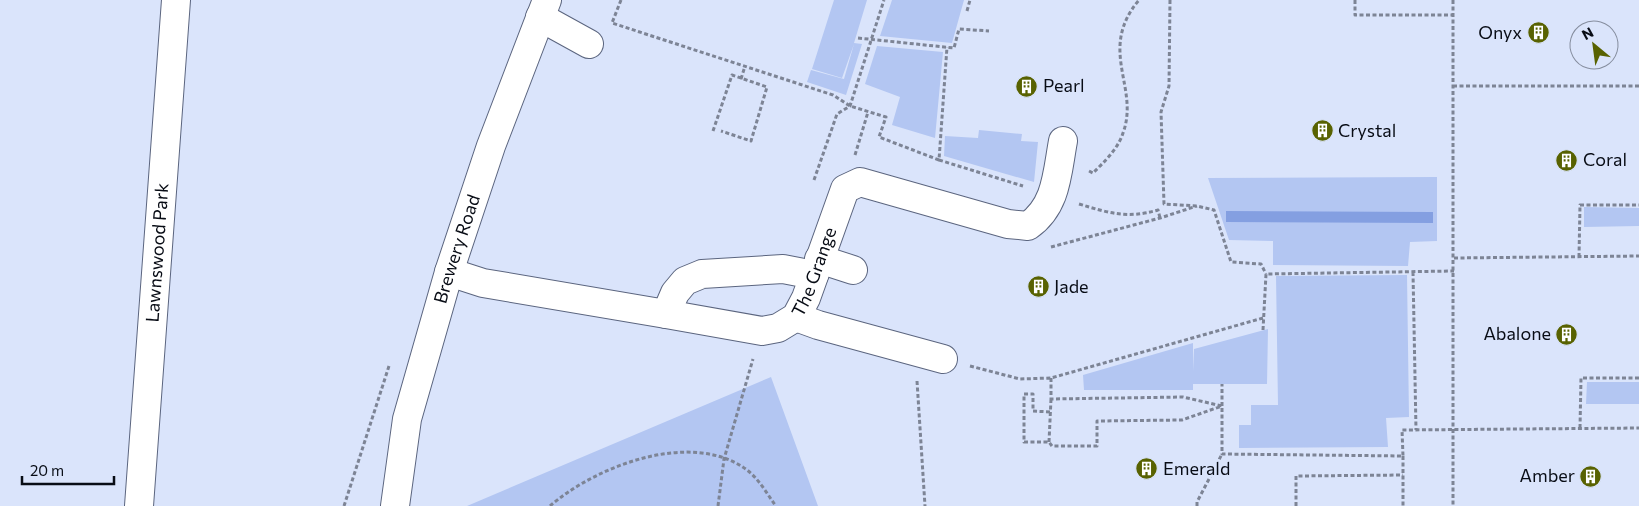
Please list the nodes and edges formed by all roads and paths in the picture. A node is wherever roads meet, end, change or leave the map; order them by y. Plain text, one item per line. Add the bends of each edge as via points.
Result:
1 (176, 0) edge
2 (621, 0) edge
3 (879, 0) edge
4 (884, 0) edge
5 (970, 0) edge
6 (1139, 0) edge
7 (1170, 0) edge
8 (1355, 0) edge
9 (1453, 0) edge
10 (882, 5) junction
11 (544, 8) edge
12 (967, 11) dead end
13 (1453, 15) junction
14 (989, 31) dead end
15 (858, 38) dead end
16 (871, 38) junction
17 (589, 44) dead end
18 (947, 47) junction
19 (746, 66) junction
20 (741, 79) junction
21 (1453, 86) junction
22 (1639, 86) edge
23 (850, 106) junction
24 (868, 112) junction
25 (714, 131) dead end
26 (721, 131) dead end
27 (1063, 141) dead end
28 (939, 160) junction
29 (1085, 179) dead end
30 (844, 188) junction
31 (1052, 195) junction
32 (1080, 195) dead end
33 (1639, 205) edge
34 (1197, 206) junction
35 (1639, 256) edge
36 (1579, 257) junction
37 (1454, 258) junction
38 (816, 268) junction
39 (853, 270) dead end
40 (449, 272) junction
41 (1413, 272) junction
42 (1454, 272) junction
43 (1266, 274) junction
44 (666, 314) junction
45 (796, 316) junction
46 (1263, 318) junction
47 (1263, 330) dead end
48 (762, 331) junction
49 (932, 356) junction
50 (1051, 378) junction
51 (1639, 378) edge
52 (1222, 384) dead end
53 (1051, 399) junction
54 (1222, 406) junction
55 (1050, 412) junction
56 (1454, 428) junction
57 (1580, 428) junction
58 (1639, 428) edge
59 (1416, 430) junction
60 (1049, 442) junction
61 (1222, 454) junction
62 (1403, 456) junction
63 (724, 458) junction
64 (1403, 475) junction
65 (139, 506) edge
66 (395, 506) edge
67 (550, 506) edge
68 (718, 506) edge
69 (776, 506) edge
70 (925, 506) edge
71 (1197, 506) edge
72 (1296, 506) edge
73 (1403, 506) edge
74 (1453, 506) edge

1 - 65 main road, Lawnswood Park
2 - 19 path via 612,23
3 - 10 path
4 - 10 path
5 - 12 path
6 - 29 path via 1125,22 1119,44 1128,112 1123,134 1105,161 1093,173 1088,171
7 - 34 path via 1169,86 1161,112 1164,204
8 - 13 path via 1355,16
9 - 13 path
10 - 16 path
11 - 17 main road
11 - 40 main road, Brewery Road via 491,146
13 - 21 path
14 - 18 path via 959,29 954,48
15 - 16 path
16 - 18 path
16 - 23 path
18 - 28 path
19 - 20 path
19 - 23 path via 833,95
20 - 25 path via 732,75
20 - 26 path via 767,87 751,141
21 - 22 path
21 - 37 path
23 - 24 path
24 - 28 path via 886,117 879,137
24 - 30 path
27 - 31 main road
28 - 31 path
30 - 31 main road via 860,182 1008,224 1028,226 1040,217
30 - 38 main road, The Grange
32 - 34 path via 1077,203 1119,215 1141,215 1158,210 1160,218
33 - 36 path via 1580,204
34 - 43 path via 1214,210 1231,262 1262,264
35 - 36 path
36 - 37 path
37 - 42 path
38 - 39 main road
38 - 44 main road via 702,274 685,281 675,293
38 - 45 main road, The Grange
40 - 44 main road, The Grange via 483,283
40 - 66 main road, Brewery Road via 407,419
41 - 42 path
41 - 43 path
41 - 59 path
42 - 56 path
43 - 46 path
44 - 48 main road, The Grange
45 - 48 main road, The Grange via 778,328
45 - 49 main road
46 - 47 path
46 - 50 path
48 - 63 path
49 - 50 path via 1020,379
49 - 70 path via 916,372
50 - 53 path
51 - 57 path via 1581,378
52 - 54 path
53 - 54 path via 1183,397
53 - 55 path
54 - 60 path via 1182,420 1097,421 1097,446 1052,446
54 - 61 path
55 - 60 path
55 - 60 path via 1033,411 1033,394 1024,394 1024,442
56 - 57 path
56 - 59 path
56 - 74 path
57 - 58 path
59 - 62 path via 1402,430
61 - 62 path
61 - 71 path
62 - 64 path
63 - 67 path via 688,452 666,453 587,480
63 - 68 path
63 - 69 path via 748,471
64 - 72 path via 1296,476
64 - 73 path

